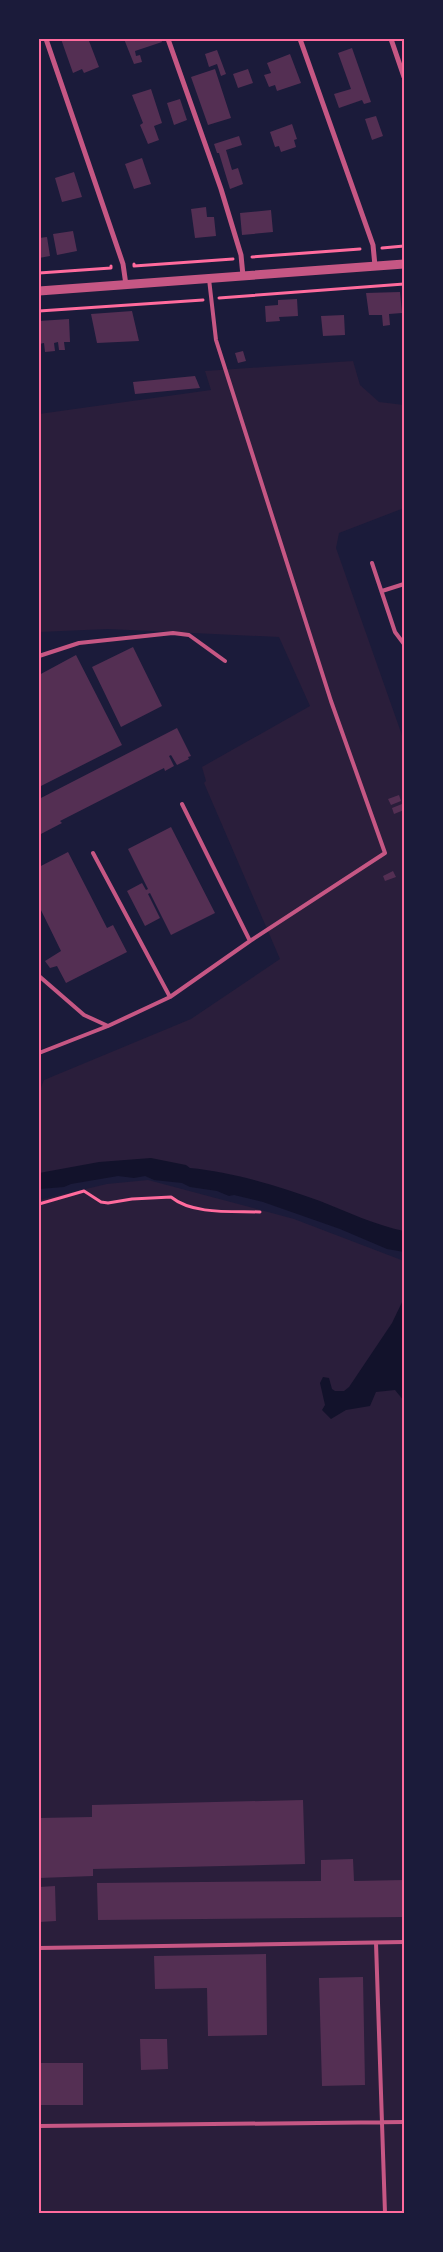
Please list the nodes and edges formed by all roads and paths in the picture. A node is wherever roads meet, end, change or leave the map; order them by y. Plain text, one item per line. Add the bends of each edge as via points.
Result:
1 (46, 39) edge
2 (168, 39) edge
3 (300, 39) edge
4 (391, 39) edge
5 (404, 77) edge
6 (404, 246) edge
7 (382, 248) dead end
8 (404, 264) edge
9 (375, 266) junction
10 (111, 268) dead end
11 (39, 274) edge
12 (243, 276) junction
13 (209, 279) junction
14 (126, 285) junction
15 (39, 291) edge
16 (372, 563) dead end
17 (404, 584) edge
18 (382, 591) junction
19 (404, 644) edge
20 (39, 656) edge
21 (224, 661) dead end
22 (182, 804) dead end
23 (93, 853) dead end
24 (250, 941) junction
25 (39, 976) edge
26 (170, 997) junction
27 (108, 1026) junction
28 (39, 1053) edge
29 (39, 1204) edge
30 (260, 1212) dead end
31 (404, 1942) edge
32 (376, 1943) junction
33 (39, 1948) edge
34 (382, 2122) junction
35 (404, 2122) edge
36 (39, 2126) edge
37 (385, 2213) edge

1 - 14 street via 123,264
2 - 12 street via 221,189 241,255
3 - 9 street via 373,245
4 - 5 street
6 - 7 path
8 - 9 street
9 - 12 street
10 - 11 path
12 - 13 street
13 - 14 street
13 - 24 lane via 216,340 331,701 385,853
14 - 15 street
16 - 18 lane
17 - 18 lane
18 - 19 lane via 395,632
20 - 21 lane via 79,643 173,633 190,635
22 - 24 lane
23 - 26 lane
24 - 26 lane
25 - 27 lane via 84,1015
26 - 27 lane
27 - 28 lane
29 - 30 path via 84,1192 108,1203 171,1197 204,1210
31 - 32 lane
32 - 33 lane
32 - 34 lane
34 - 35 lane
34 - 36 lane
34 - 37 lane

